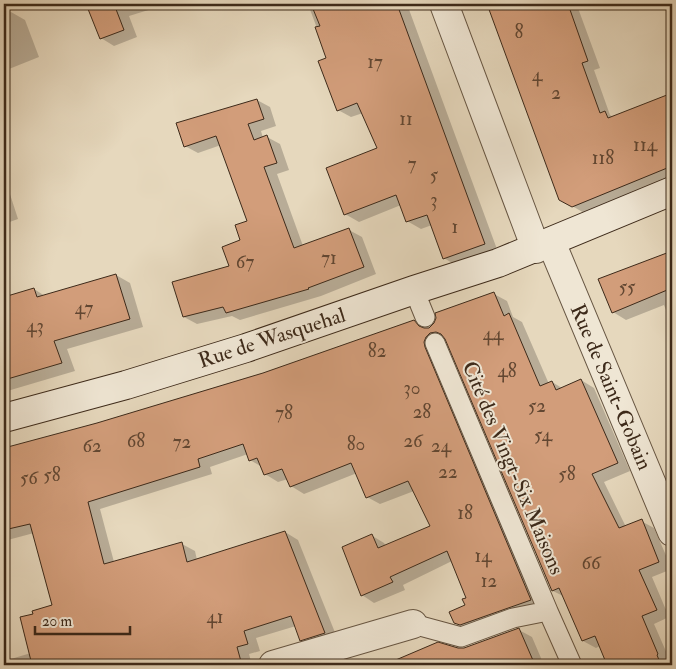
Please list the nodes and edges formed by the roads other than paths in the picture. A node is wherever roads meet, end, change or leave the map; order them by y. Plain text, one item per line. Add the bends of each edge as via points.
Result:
1 (444, 4) edge
2 (672, 191) edge
3 (544, 245) junction
4 (414, 290) junction
5 (424, 317) dead end
6 (435, 343) dead end
7 (4, 418) edge
8 (672, 532) edge
9 (548, 611) junction
10 (413, 624) joint
11 (273, 665) edge
12 (572, 665) edge

1 - 3 street, Rue de Saint-Gobain
2 - 3 street, Rue de Wasquehal
3 - 4 street, Rue de Wasquehal
3 - 8 street, Rue de Saint-Gobain
4 - 5 lane
4 - 7 street, Rue de Wasquehal via 246,348
6 - 9 lane, Cité des Vingt-Six Maisons
9 - 10 lane via 513,618 461,637
9 - 12 lane, Cité des Vingt-Six Maisons
10 - 11 street

